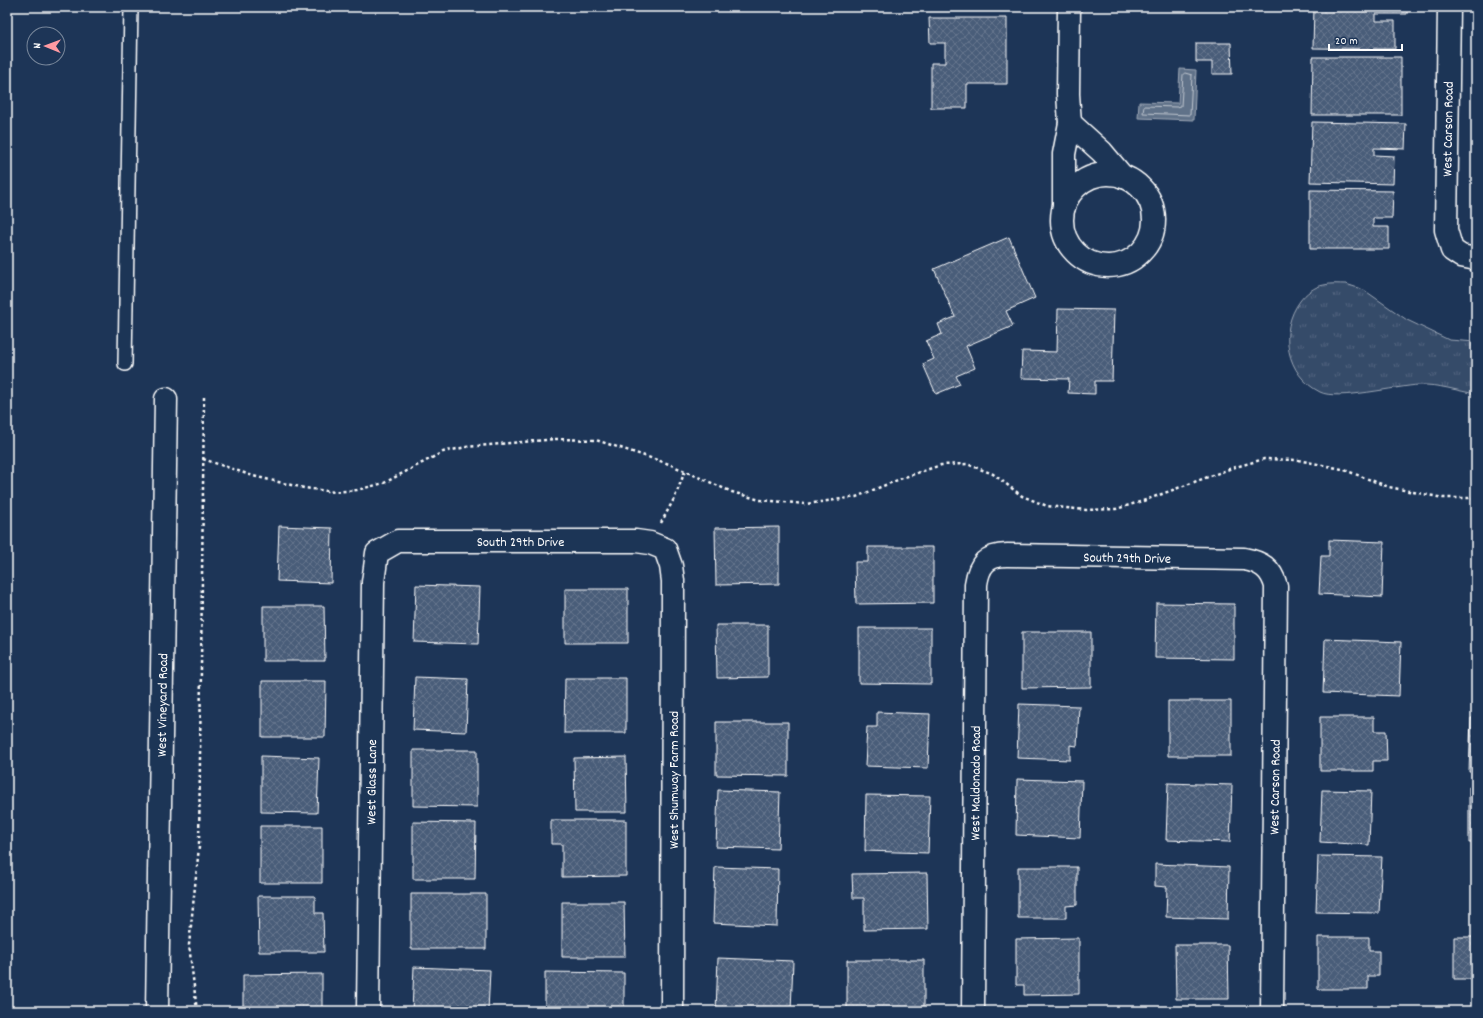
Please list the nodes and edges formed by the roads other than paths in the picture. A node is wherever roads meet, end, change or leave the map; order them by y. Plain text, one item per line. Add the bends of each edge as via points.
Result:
1 (131, 7) edge
2 (1069, 7) edge
3 (1448, 7) edge
4 (1070, 123) junction
5 (1123, 177) junction
6 (1064, 210) junction
7 (1476, 259) edge
8 (126, 364) dead end
9 (166, 399) dead end
10 (658, 546) joint
11 (377, 553) joint
12 (988, 559) joint
13 (1265, 566) joint
14 (157, 1011) edge
15 (368, 1011) edge
16 (672, 1011) edge
17 (972, 1011) edge
18 (1272, 1011) edge

1 - 8 lane
2 - 4 street
3 - 7 street, West Carson Road via 1446,230 1452,250 1461,256
4 - 5 street via 1102,152
4 - 6 street via 1064,154
5 - 6 street via 1102,174 1088,179 1071,193
5 - 6 street via 1142,189 1150,202 1154,217 1153,233 1146,247 1135,258 1121,265 1106,267 1090,263 1077,255 1062,229
9 - 14 street, West Vineyard Road
10 - 11 street, South 29th Drive via 636,541 398,541
10 - 16 street, West Shumway Farm Road via 671,566 673,581
11 - 15 street, West Glass Lane via 373,582
12 - 13 street, South 29th Drive via 998,555 1244,559
12 - 17 street, West Maldonado Road via 978,571 976,584
13 - 18 street, West Carson Road via 1273,575 1276,586

